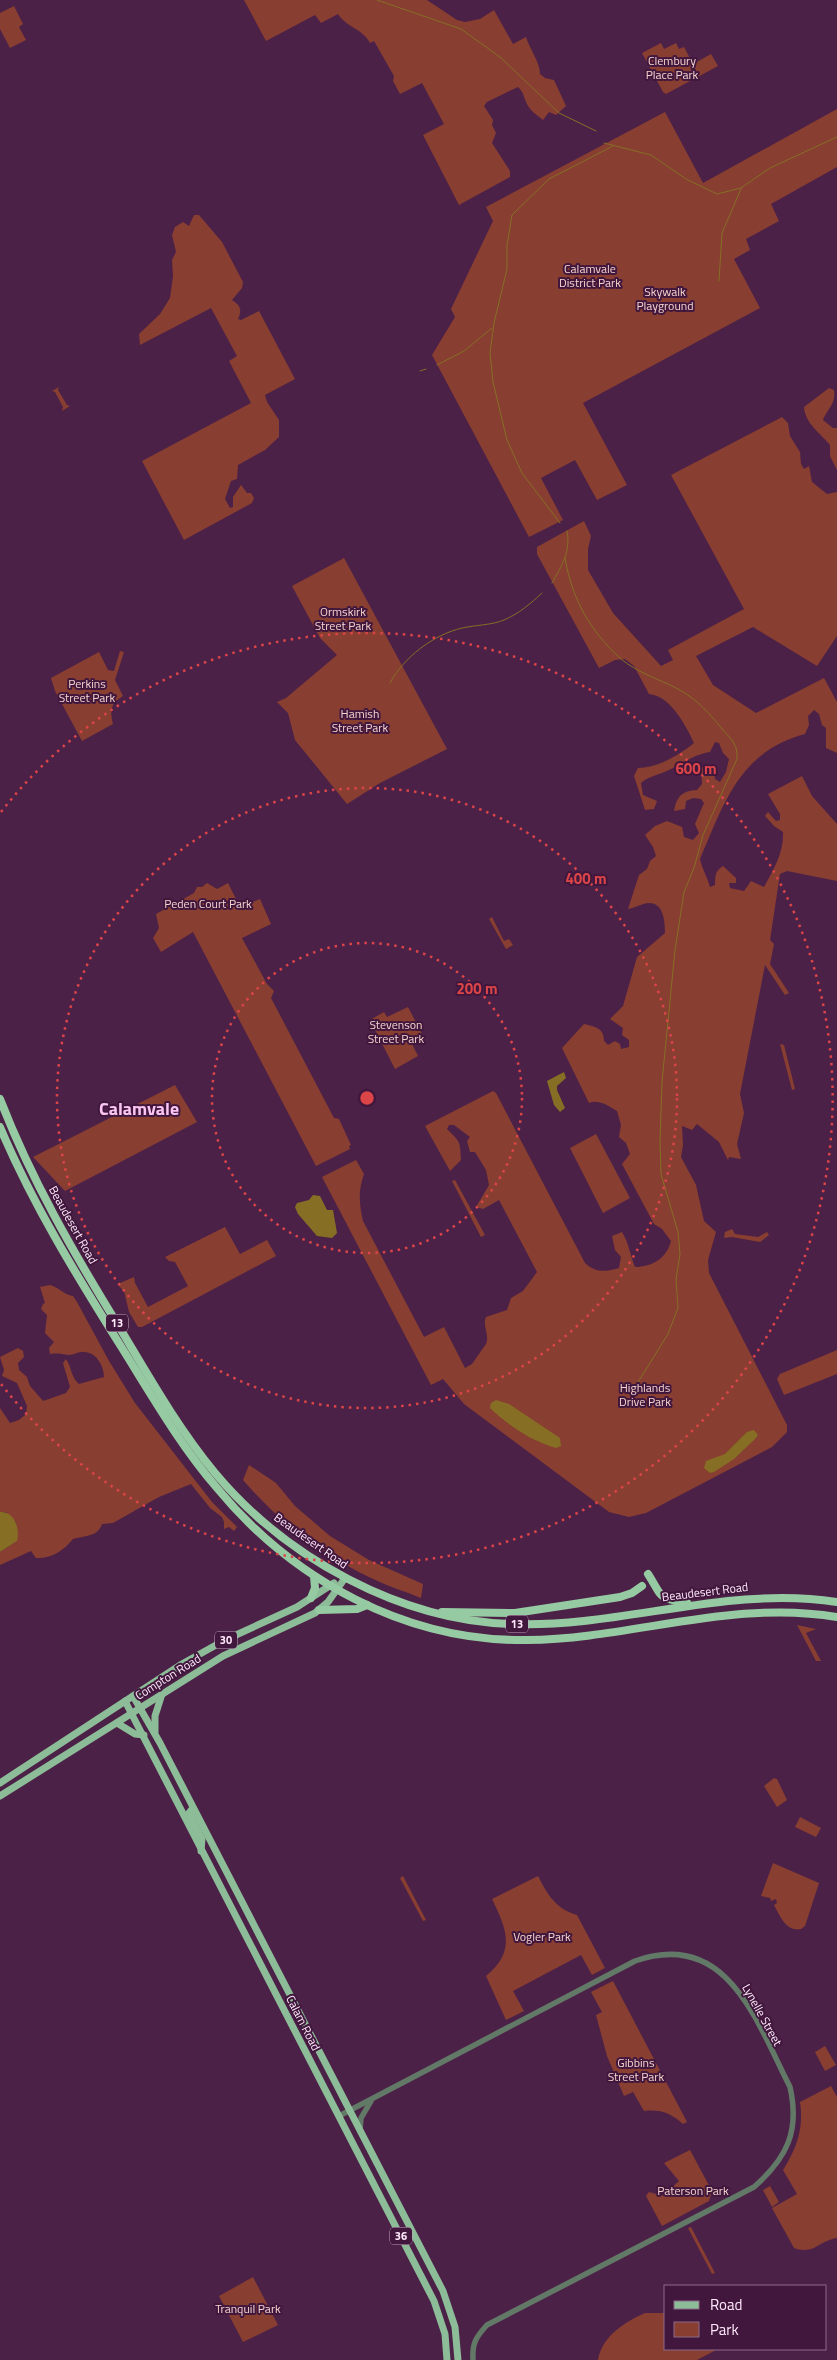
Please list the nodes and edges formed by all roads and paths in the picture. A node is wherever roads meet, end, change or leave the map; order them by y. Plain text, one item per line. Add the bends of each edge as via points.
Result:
1 (0, 1099) edge
2 (0, 1127) edge
3 (648, 1574) dead end
4 (314, 1576) junction
5 (343, 1577) junction
6 (642, 1586) dead end
7 (334, 1588) junction
8 (311, 1598) junction
9 (837, 1602) edge
10 (367, 1605) junction
11 (694, 1605) junction
12 (319, 1610) junction
13 (435, 1614) junction
14 (837, 1617) edge
15 (162, 1694) junction
16 (134, 1696) junction
17 (125, 1701) junction
18 (141, 1708) junction
19 (132, 1713) junction
20 (117, 1724) junction
21 (155, 1734) junction
22 (144, 1735) junction
23 (0, 1783) edge
24 (0, 1796) edge
25 (193, 1808) junction
26 (201, 1852) junction
27 (372, 2099) junction
28 (349, 2111) junction
29 (339, 2116) junction
30 (360, 2132) junction
31 (447, 2360) edge
32 (458, 2360) edge
33 (473, 2360) edge

1 - 5 highway, Beaudesert Road / 13 via 27,1163 65,1238 187,1436 248,1508
2 - 4 highway, Beaudesert Road / 13 via 19,1172 60,1247 186,1449 243,1517
3 - 11 highway via 664,1598
4 - 7 highway, Beaudesert Road / 13
4 - 8 highway via 315,1588
5 - 7 main road, Compton Road / 30
5 - 13 highway, Beaudesert Road / 13
6 - 13 highway via 620,1598 515,1614 447,1611
7 - 8 main road, Compton Road / 30
7 - 10 highway, Beaudesert Road / 13
7 - 12 main road, Compton Road
8 - 16 main road, Compton Road / 30 via 197,1655
9 - 11 highway, Beaudesert Road / 13 via 759,1597
10 - 12 highway, 30
10 - 14 highway, Beaudesert Road / 13 via 428,1628 507,1640 572,1636 760,1612 804,1612
11 - 13 highway, Beaudesert Road / 13 via 538,1624 492,1623
12 - 15 main road, Compton Road / 30 via 228,1654
15 - 18 main road, Compton Road / 30
15 - 21 main road via 155,1716
16 - 17 main road, Compton Road / 30
16 - 18 main road, Calam Road / 36
17 - 19 main road, Calam Road / 36
17 - 23 main road, Compton Road / 30
18 - 19 main road, Compton Road / 30
18 - 21 main road, Calam Road / 36
19 - 20 main road, Compton Road / 30
19 - 22 main road, Calam Road / 36
20 - 22 main road
20 - 24 main road, Compton Road / 30
21 - 25 main road, Calam Road / 36
22 - 26 main road, Calam Road / 36
25 - 26 main road via 189,1813 202,1839
25 - 28 main road, Calam Road / 36
26 - 29 main road, Calam Road / 36
27 - 28 street, Lynelle Street
27 - 30 street via 361,2118
27 - 33 street, Lynelle Street via 636,1961 649,1956 678,1955 702,1961 720,1971 744,1998 790,2087 794,2128 784,2153 754,2187 487,2324 476,2336
28 - 29 street, Lynelle Street
28 - 30 main road, Calam Road / 36
29 - 31 main road, Calam Road / 36 via 434,2300 445,2334
30 - 32 main road, Calam Road / 36 via 452,2312

